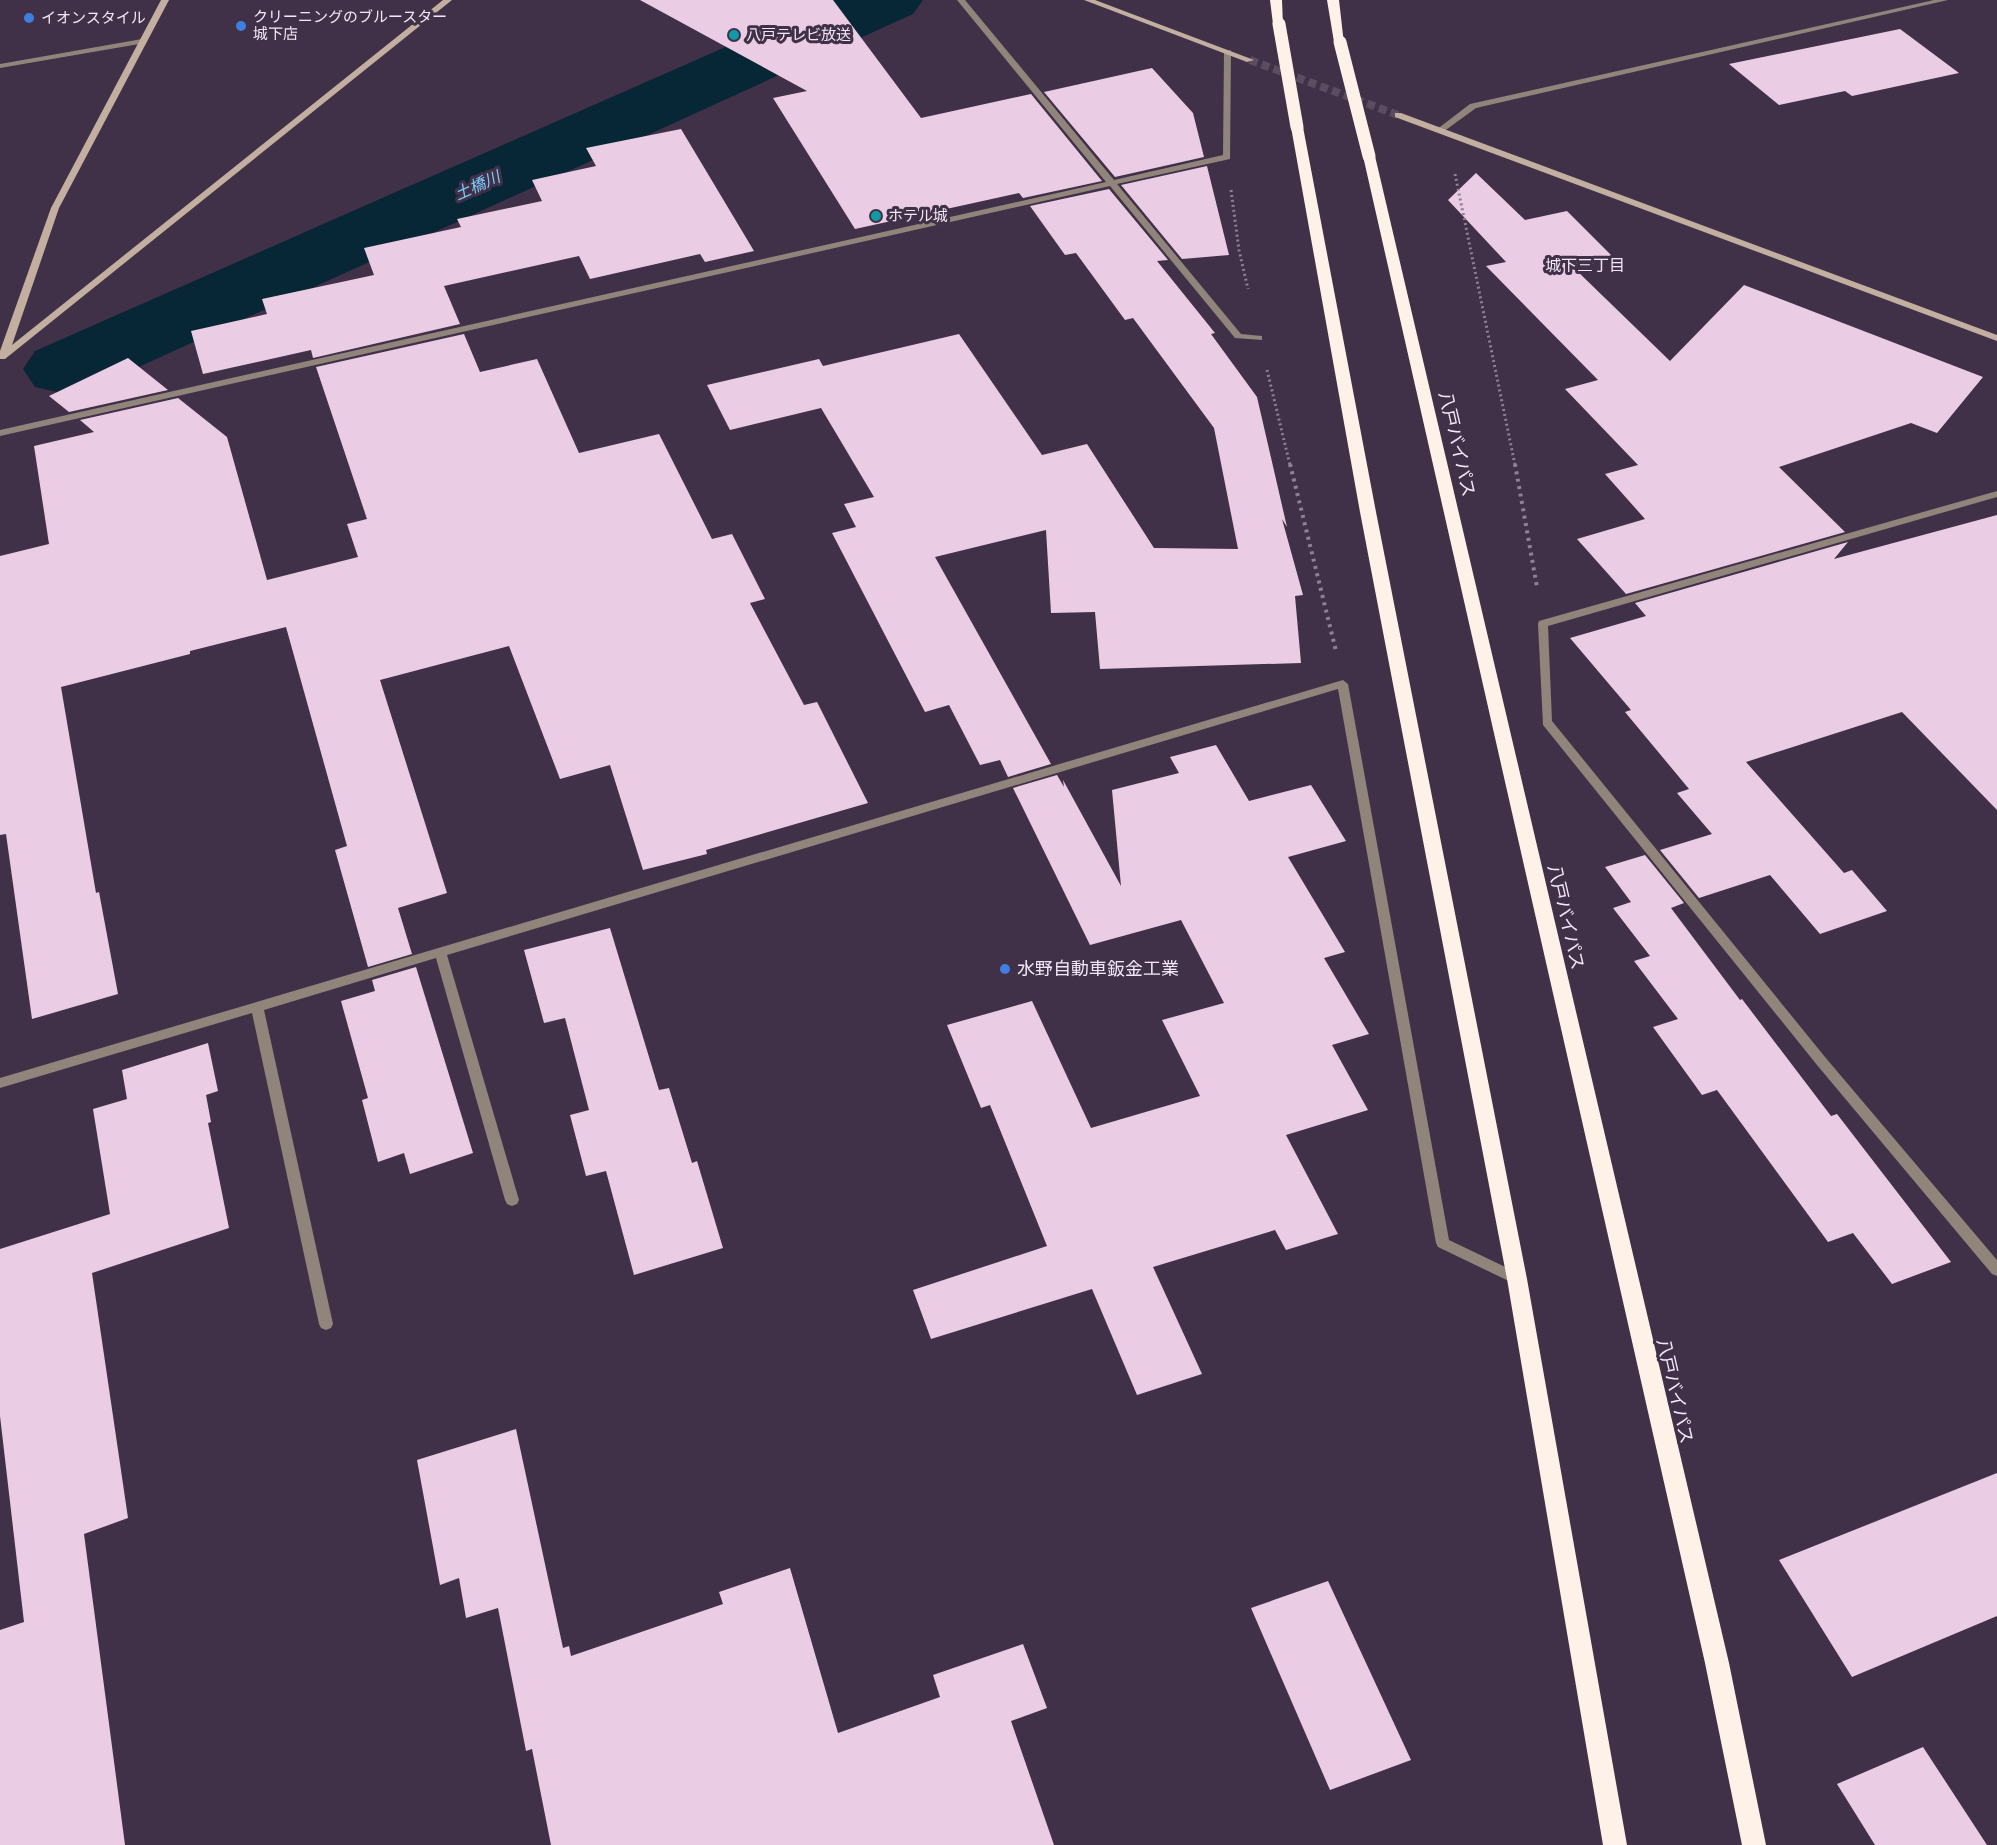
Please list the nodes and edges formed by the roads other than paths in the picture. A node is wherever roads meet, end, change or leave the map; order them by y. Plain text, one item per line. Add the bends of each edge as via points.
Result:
1 (165, 0) edge
2 (448, 0) edge
3 (961, 0) edge
4 (1088, 0) edge
5 (1276, 0) edge
6 (1333, 0) edge
7 (1944, 0) edge
8 (142, 41) junction
9 (1228, 52) junction
10 (1251, 60) tunnel mouth
11 (0, 66) edge
12 (1398, 115) tunnel mouth
13 (1440, 130) junction
14 (1113, 182) junction
15 (1260, 338) road end
16 (1997, 338) edge
17 (1, 360) edge
18 (0, 433) edge
19 (1997, 494) edge
20 (440, 952) junction
21 (257, 1006) junction
22 (0, 1083) edge
23 (512, 1200) dead end
24 (1997, 1270) edge
25 (1517, 1279) junction
26 (326, 1324) dead end
27 (1615, 1845) edge
28 (1754, 1845) edge

1 - 8 street
2 - 17 street
3 - 14 street
4 - 9 street
5 - 25 highway, bridge via 1368,512
6 - 28 highway, 八戸バイパス, bridge via 1717,1663
7 - 13 street via 1473,105
8 - 11 street
8 - 17 street via 55,208
9 - 10 street
9 - 14 street via 1227,157
12 - 13 street
13 - 16 street
14 - 15 street via 1238,336
14 - 18 street
19 - 24 street via 1543,624 1547,722
20 - 21 street
20 - 23 street
20 - 25 street via 1343,684 1443,1243
21 - 22 street
21 - 26 street
25 - 27 highway

